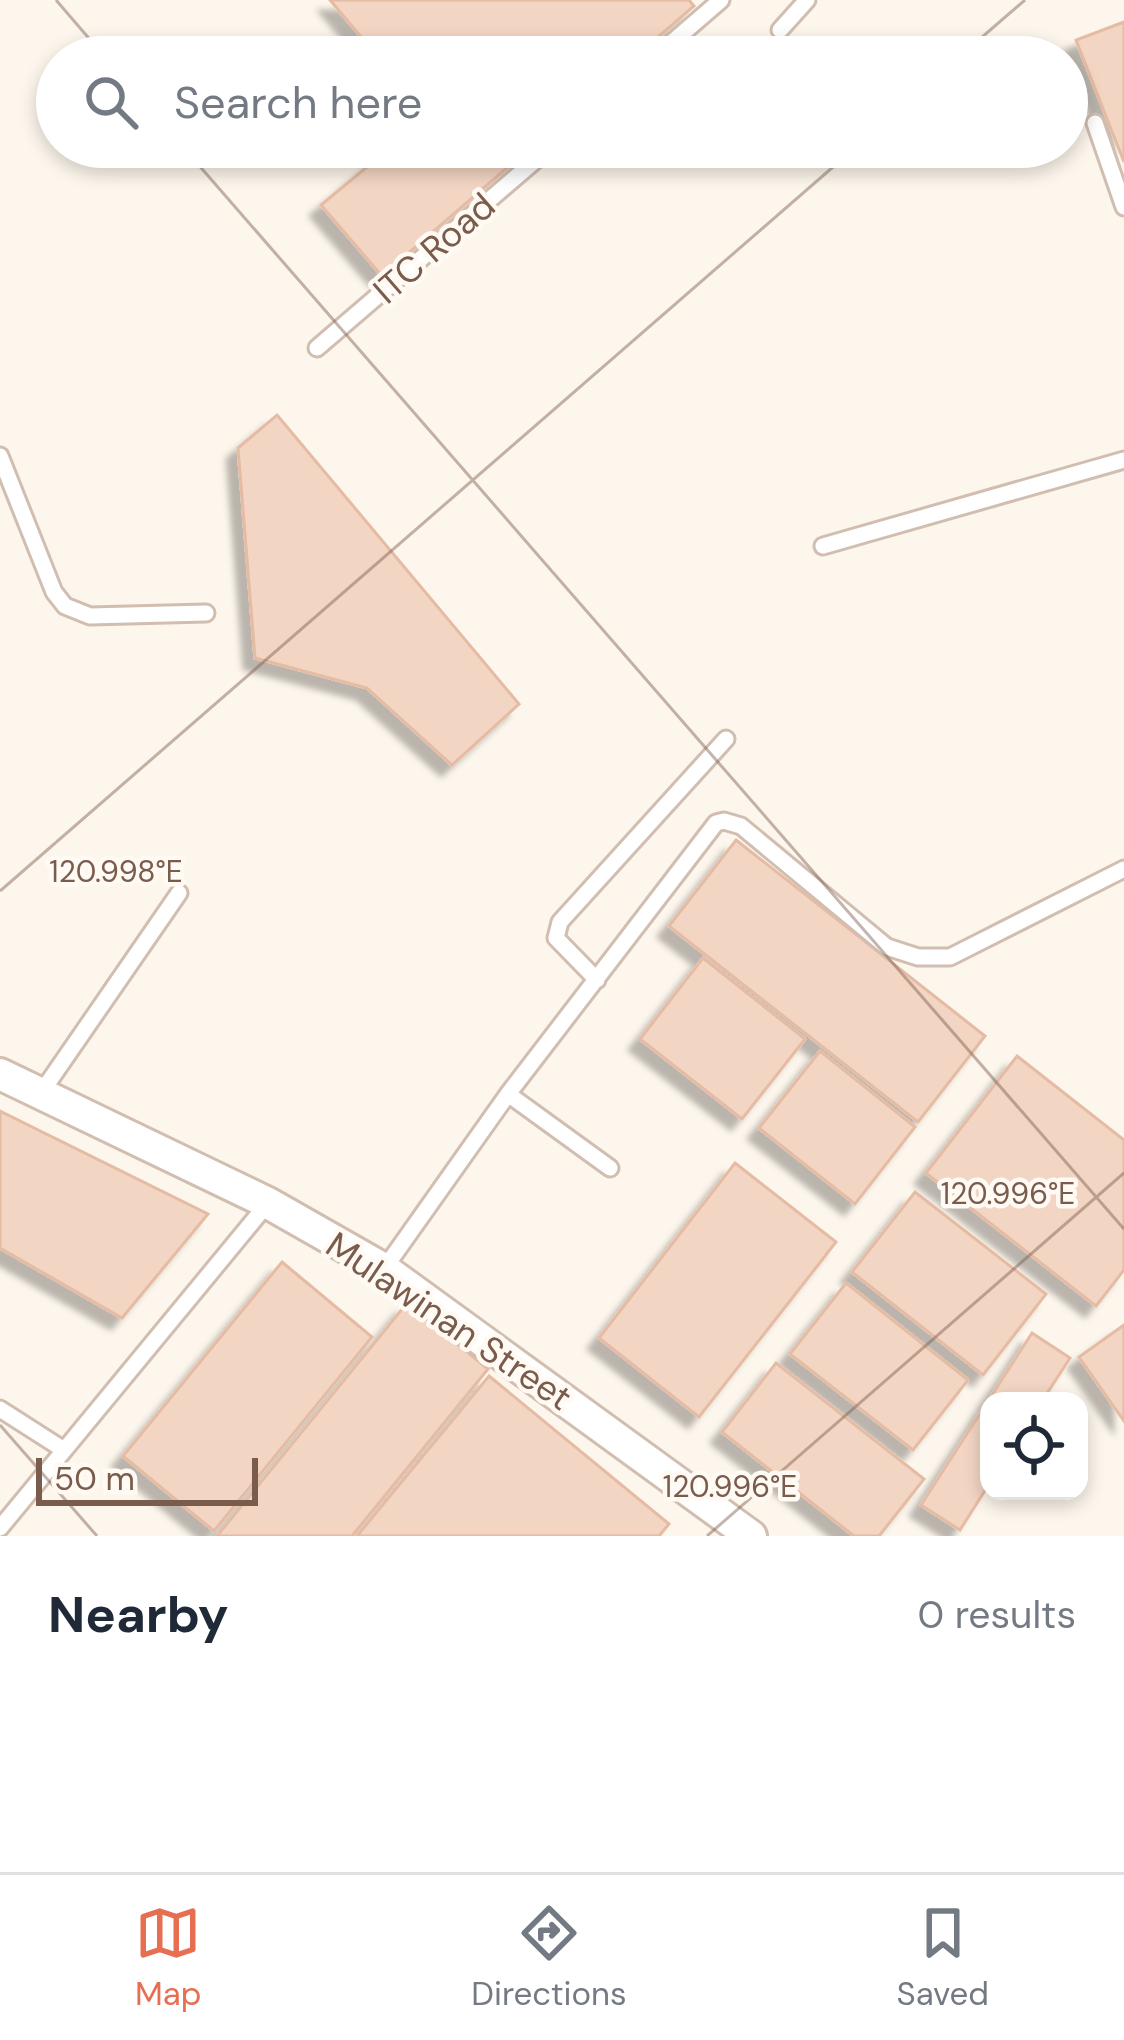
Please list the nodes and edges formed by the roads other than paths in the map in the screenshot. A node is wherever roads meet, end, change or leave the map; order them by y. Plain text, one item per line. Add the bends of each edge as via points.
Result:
1 (721, 0) edge
2 (807, 0) edge
3 (780, 30) dead end
4 (679, 36) edge
5 (1095, 122) dead end
6 (527, 168) edge
7 (1124, 207) edge
8 (317, 348) dead end
9 (0, 456) edge
10 (1124, 460) edge
11 (824, 546) dead end
12 (206, 613) dead end
13 (726, 740) dead end
14 (1124, 868) edge
15 (179, 893) dead end
16 (597, 980) junction
17 (0, 1074) edge
18 (41, 1093) junction
19 (508, 1094) junction
20 (610, 1168) dead end
21 (268, 1203) junction
22 (384, 1268) junction
23 (0, 1409) edge
24 (64, 1450) junction
25 (0, 1528) edge
26 (751, 1536) edge

1 - 4 lane
2 - 3 lane
5 - 7 lane
6 - 8 lane, ITC Road
9 - 12 lane via 65,606 90,616
10 - 11 lane
13 - 16 lane via 560,922 556,938
14 - 16 lane via 950,957 918,957 887,947 724,820
15 - 18 lane
16 - 19 lane
17 - 18 street, Mulawinan Street
18 - 21 street, Mulawinan Street
19 - 20 lane
19 - 22 lane
21 - 22 street, Mulawinan Street
21 - 24 lane
22 - 26 street, Mulawinan Street
23 - 24 lane
24 - 25 lane

